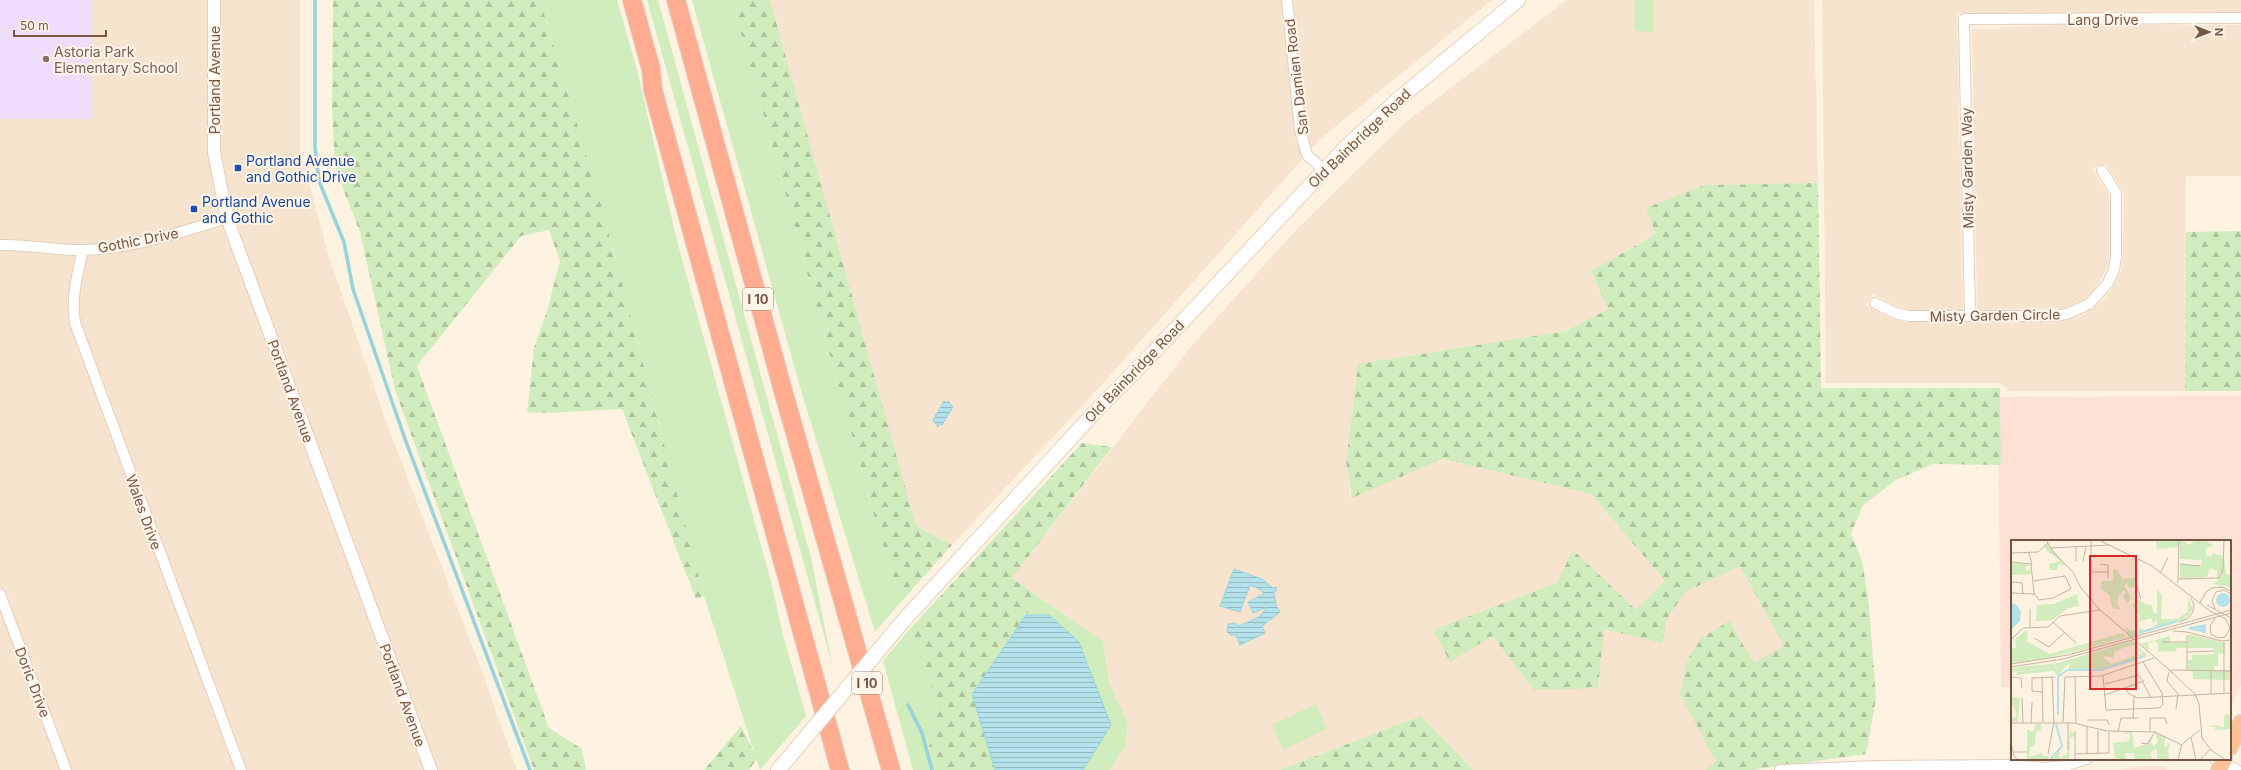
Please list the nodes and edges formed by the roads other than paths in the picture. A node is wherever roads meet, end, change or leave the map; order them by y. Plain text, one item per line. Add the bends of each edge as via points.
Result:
1 (214, 0) edge
2 (632, 0) edge
3 (676, 0) edge
4 (1287, 0) edge
5 (1518, 0) edge
6 (2241, 18) edge
7 (1964, 20) joint
8 (1324, 170) junction
9 (2102, 171) dead end
10 (227, 218) junction
11 (0, 245) edge
12 (83, 250) junction
13 (1875, 303) dead end
14 (1970, 316) junction
15 (1, 599) edge
16 (2241, 724) edge
17 (2231, 745) edge
18 (2084, 760) edge
19 (2220, 763) edge
20 (66, 770) edge
21 (241, 770) edge
22 (431, 770) edge
23 (778, 770) edge
24 (840, 770) edge
25 (891, 770) edge
26 (1780, 770) edge
27 (2237, 770) edge

1 - 10 street, Portland Avenue via 214,152
2 - 24 highway via 651,69 655,98
3 - 25 highway, I 10
4 - 8 street, San Damien Road via 1300,130 1307,156
5 - 8 main road, Old Bainbridge Road via 1401,97
6 - 7 street, Lang Drive
7 - 14 street, Misty Garden Way
8 - 23 main road, Old Bainbridge Road, bridge via 1094,413 904,620
9 - 14 street, Misty Garden Circle via 2116,193 2116,256 2108,284 2099,295 2089,304 2067,314
10 - 12 street, Gothic Drive via 159,239 112,248
10 - 22 street, Portland Avenue
11 - 12 street, Gothic Drive via 19,244
12 - 21 street, Wales Drive via 72,306 75,324
13 - 14 street, Misty Garden Circle via 1894,313 1909,316
15 - 20 street, Doric Drive
16 - 17 highway
18 - 26 street via 2046,768 1995,765
19 - 27 street

